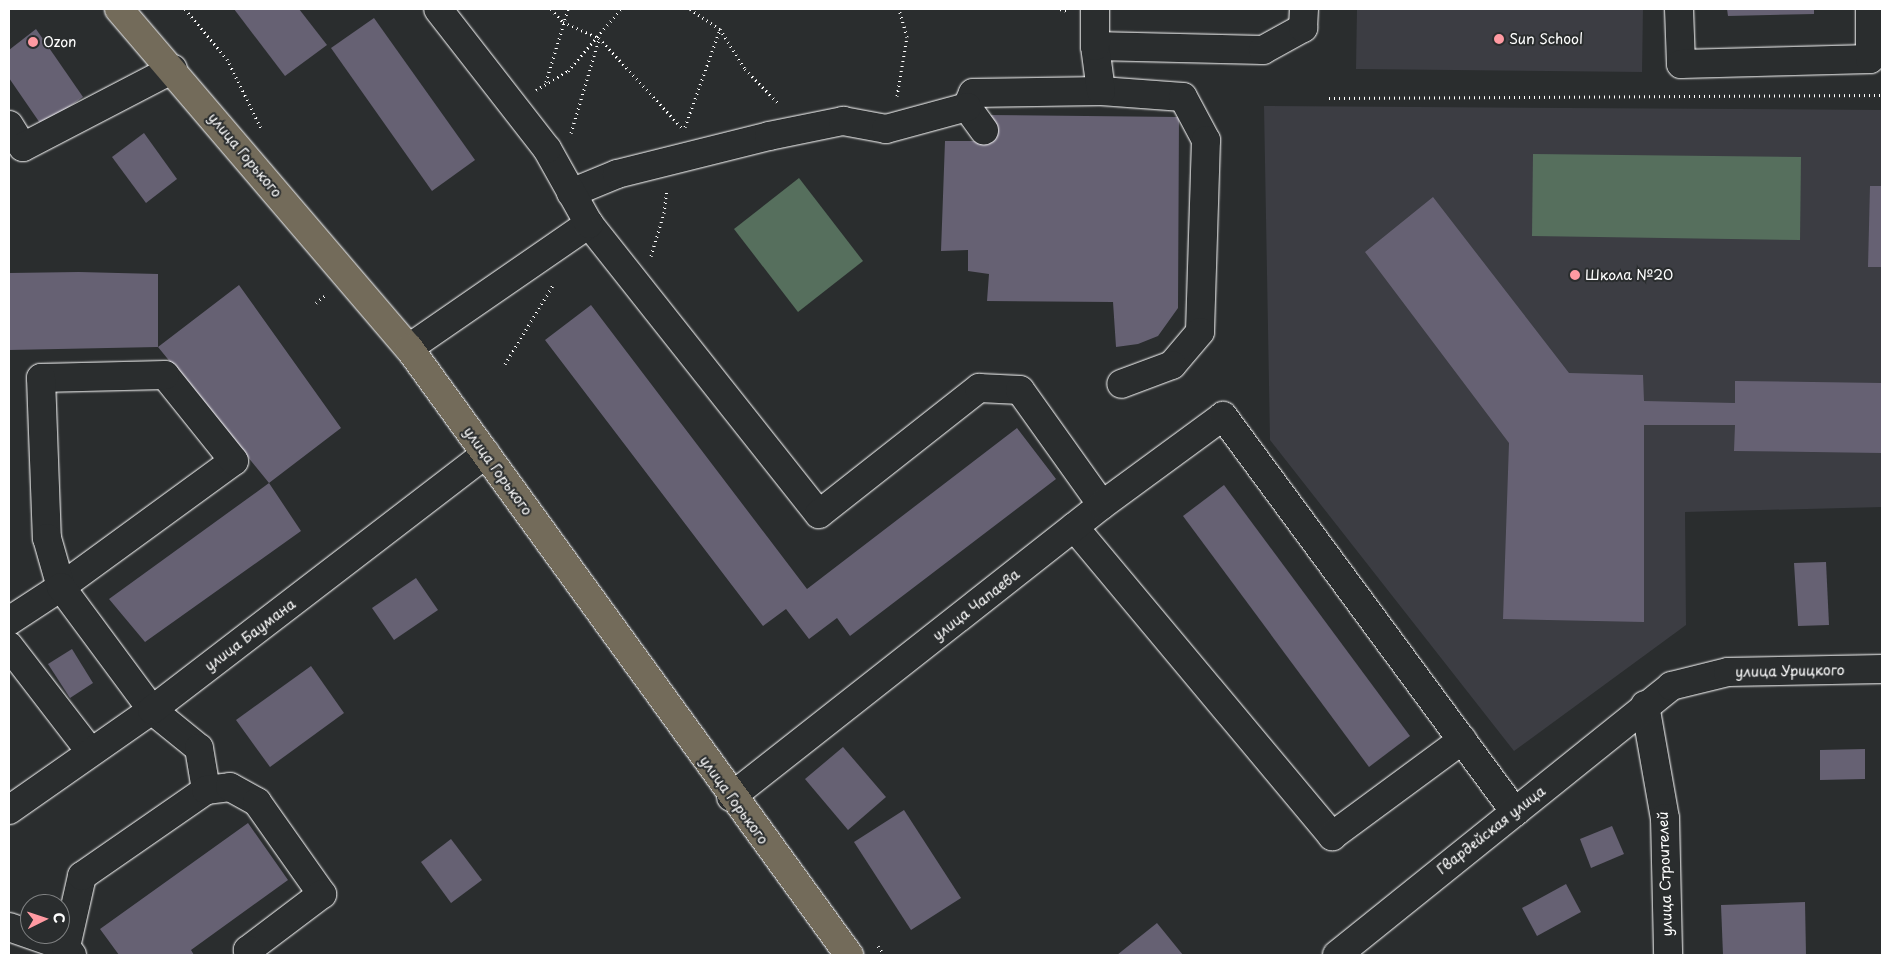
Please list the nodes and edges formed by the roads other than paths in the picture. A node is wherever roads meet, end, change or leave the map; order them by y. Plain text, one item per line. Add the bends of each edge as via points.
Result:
1 (119, 9) edge
2 (438, 9) edge
3 (1095, 9) edge
4 (1304, 9) edge
5 (1679, 9) edge
6 (1870, 9) edge
7 (1095, 46) junction
8 (173, 70) junction
9 (1100, 92) junction
10 (967, 107) junction
11 (984, 130) dead end
12 (14, 142) edge
13 (565, 183) junction
14 (589, 224) junction
15 (409, 348) junction
16 (1121, 384) dead end
17 (486, 454) junction
18 (1102, 505) junction
19 (1074, 528) junction
20 (61, 587) junction
21 (9, 620) edge
22 (9, 646) edge
23 (1882, 669) edge
24 (1645, 705) junction
25 (152, 710) junction
26 (1462, 740) junction
27 (90, 751) junction
28 (206, 790) junction
29 (731, 797) junction
30 (9, 810) edge
31 (1515, 812) junction
32 (9, 927) edge
33 (68, 952) edge
34 (252, 955) edge
35 (849, 955) edge
36 (1337, 955) edge
37 (1668, 955) edge

1 - 8 main road, улица Горького
2 - 13 street via 547,149
3 - 7 street
4 - 7 street via 1303,28 1262,50
5 - 6 street via 1681,64 1870,59
7 - 9 street
8 - 12 street
8 - 15 main road, улица Горького
9 - 10 street via 972,93
9 - 16 street via 1183,97 1206,140 1200,332 1172,364
10 - 11 street
10 - 13 street via 886,128 844,121
13 - 14 street
14 - 15 street
14 - 18 street via 819,514 979,388 1020,390
15 - 17 main road, улица Горького
17 - 25 street, улица Баумана
17 - 29 main road, улица Горького
18 - 19 street, улица Чапаева
18 - 26 street, улица Чапаева via 1223,416
19 - 26 street via 1332,836
19 - 29 street, улица Чапаева
20 - 20 street via 47,538 42,378 165,375 234,461
20 - 21 street
20 - 25 street
22 - 27 street
23 - 24 street, улица Урицкого via 1728,672 1671,686
24 - 31 street, Гвардейская улица
24 - 37 street, улица Строителей via 1665,818
25 - 27 street, улица Баумана
25 - 28 street via 199,748
26 - 31 street
27 - 30 street, улица Баумана
28 - 33 street via 82,876
28 - 34 street via 230,787 257,802 322,894 248,950
29 - 35 main road, улица Горького
31 - 36 street, Гвардейская улица
32 - 33 street

